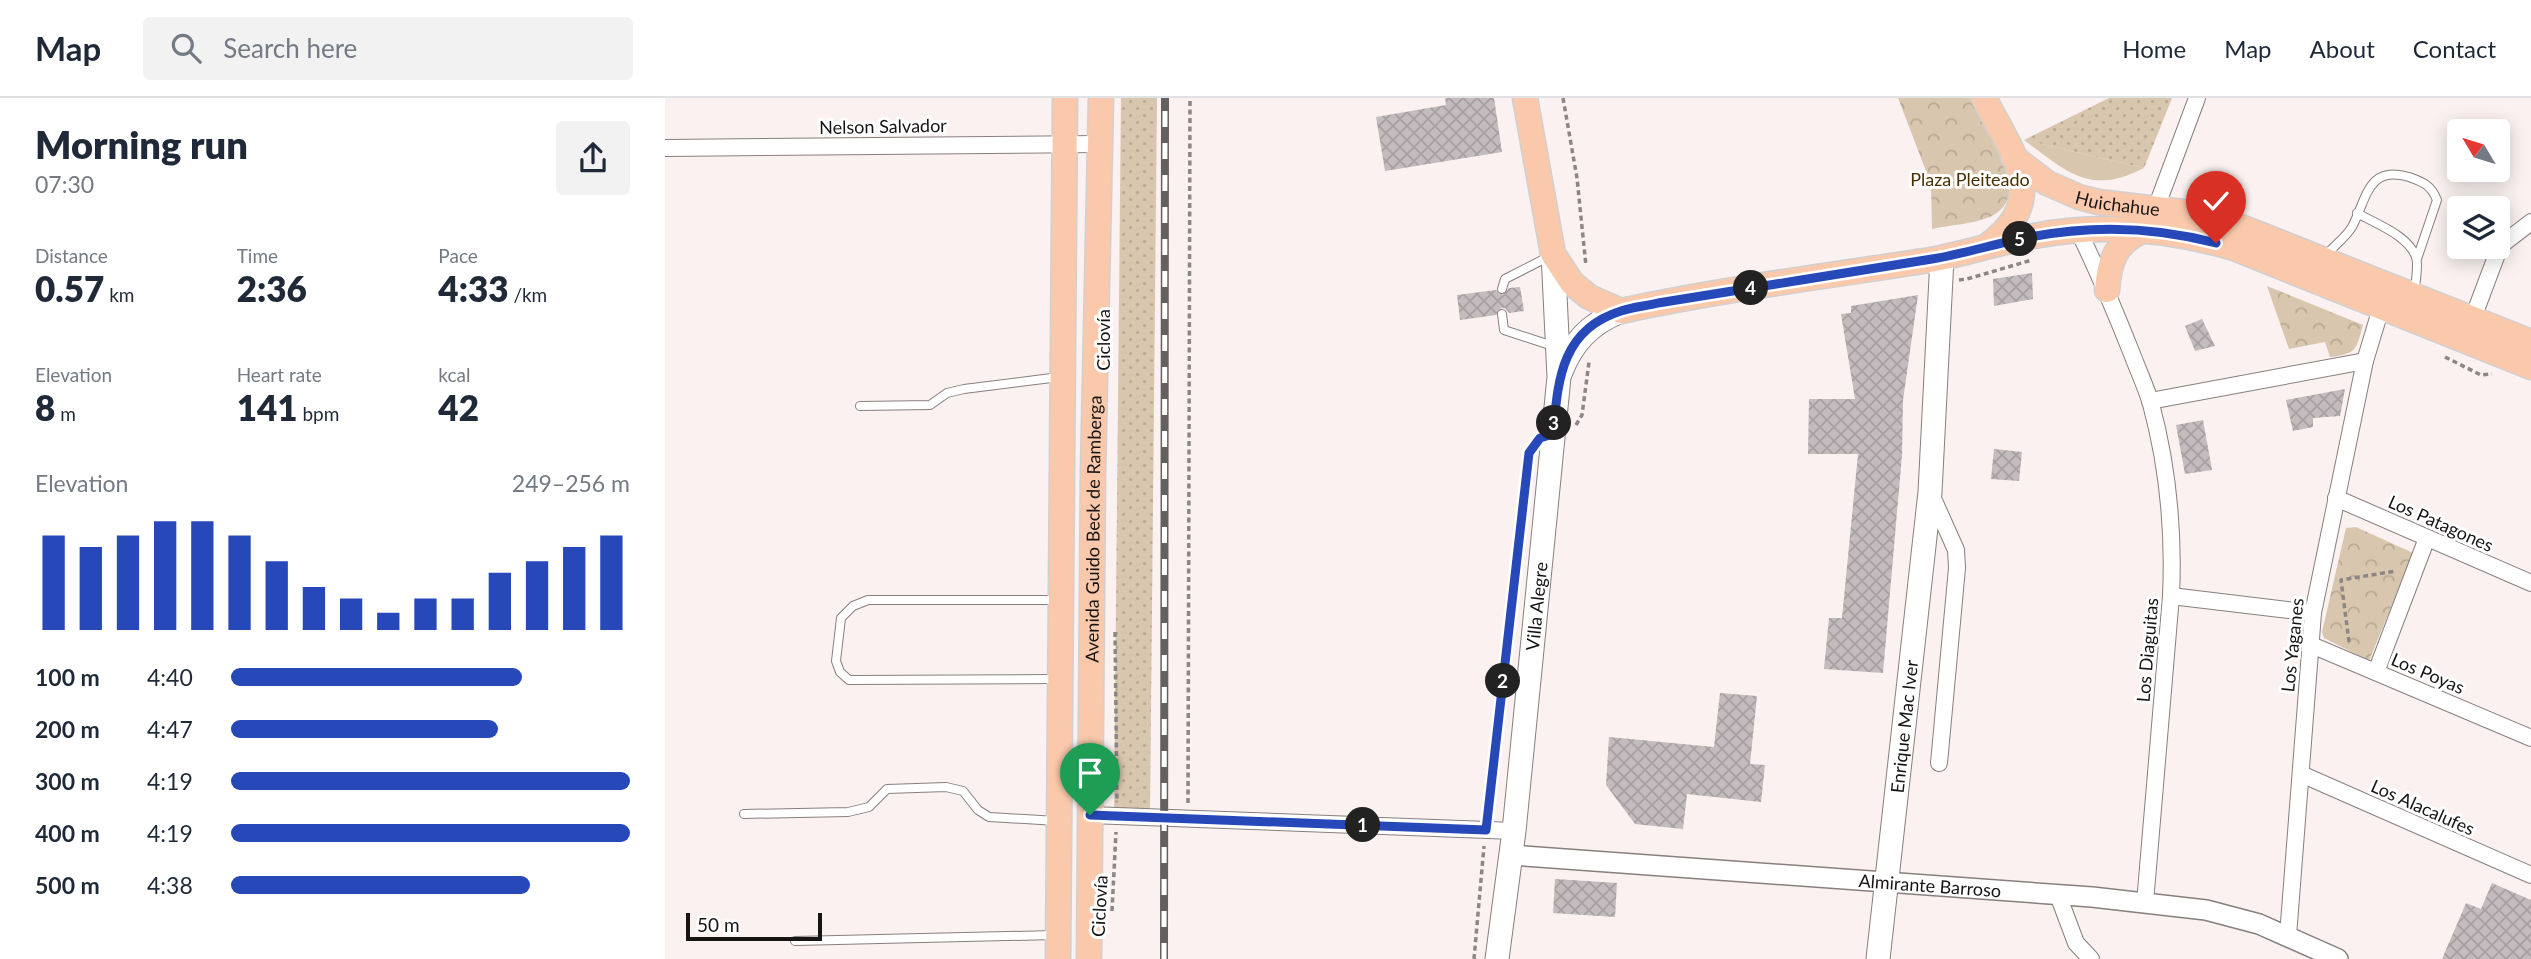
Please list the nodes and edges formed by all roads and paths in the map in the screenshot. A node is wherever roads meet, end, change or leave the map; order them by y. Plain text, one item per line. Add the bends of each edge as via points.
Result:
1 (1065, 98) edge
2 (1101, 98) edge
3 (1190, 98) edge
4 (1525, 98) edge
5 (1563, 98) edge
6 (1984, 98) edge
7 (2197, 98) edge
8 (1066, 143) junction
9 (1101, 144) junction
10 (665, 148) edge
11 (2013, 157) junction
12 (2156, 208) junction
13 (2357, 213) junction
14 (2531, 222) edge
15 (2077, 230) junction
16 (2145, 230) junction
17 (1986, 246) junction
18 (1553, 254) junction
19 (2042, 257) dead end
20 (2324, 258) junction
21 (2417, 259) junction
22 (1941, 269) junction
23 (1588, 278) dead end
24 (2391, 285) junction
25 (1502, 289) dead end
26 (2107, 290) junction
27 (2414, 294) junction
28 (2381, 309) junction
29 (1621, 311) junction
30 (1502, 314) dead end
31 (2473, 318) junction
32 (2531, 342) edge
33 (1556, 346) junction
34 (2443, 356) dead end
35 (1590, 360) dead end
36 (2365, 361) junction
37 (2531, 367) edge
38 (2495, 374) dead end
39 (1062, 376) junction
40 (1559, 377) junction
41 (2150, 401) junction
42 (860, 406) dead end
43 (1553, 434) junction
44 (1529, 453) dead end
45 (1930, 492) junction
46 (2336, 498) junction
47 (2427, 538) junction
48 (2415, 570) junction
49 (2531, 583) edge
50 (2171, 596) junction
51 (1061, 600) junction
52 (2313, 613) junction
53 (1115, 626) dead end
54 (2309, 643) junction
55 (2351, 662) junction
56 (2376, 672) junction
57 (1061, 679) junction
58 (2531, 738) edge
59 (1940, 763) dead end
60 (2301, 774) junction
61 (1060, 785) junction
62 (744, 814) dead end
63 (1090, 815) junction
64 (1117, 815) junction
65 (1188, 818) junction
66 (1486, 830) junction
67 (1514, 831) junction
68 (1059, 833) junction
69 (1511, 855) junction
70 (2531, 875) edge
71 (1885, 883) junction
72 (2058, 895) junction
73 (2145, 903) junction
74 (1112, 920) dead end
75 (2288, 936) junction
76 (795, 941) dead end
77 (1058, 947) edge
78 (1089, 959) edge
79 (1474, 959) edge
80 (1497, 959) edge
81 (1878, 959) edge
82 (2091, 959) edge
83 (2338, 959) edge

1 - 8 main road, Avenida Guido Beck de Ramberga
2 - 9 main road, Avenida Guido Beck de Ramberga
3 - 65 path
4 - 18 main road, Villa Alegre
5 - 23 path
6 - 11 main road
7 - 12 street
8 - 9 street, Nelson Salvador
8 - 10 street, Nelson Salvador
8 - 39 main road, Avenida Guido Beck de Ramberga
9 - 63 main road, Avenida Guido Beck de Ramberga
11 - 12 main road, Huichahue via 2066,193 2098,202
11 - 17 main road via 2022,184 2022,202 2004,231
12 - 20 main road, Huichahue via 2241,227
13 - 20 lane via 2351,228
13 - 21 lane via 2395,234
13 - 21 lane via 2371,184 2383,175 2396,174 2432,188 2437,200
14 - 31 street via 2500,246
15 - 16 main road, Huichahue
15 - 17 main road, Huichahue
15 - 26 street, Los Diaguitas
16 - 26 main road via 2128,238 2113,255
16 - 28 main road, Huichahue via 2234,248
17 - 22 main road, Huichahue
18 - 25 lane via 1505,279
18 - 29 main road via 1580,290
18 - 33 main road, Villa Alegre
19 - 22 path via 1967,279
20 - 24 main road, Huichahue
21 - 27 lane
22 - 29 main road, Huichahue
22 - 45 main road, Enrique Mac Iver
24 - 27 main road, Huichahue
24 - 28 street
26 - 41 street, Los Diaguitas
27 - 31 main road, Huichahue
28 - 36 street
28 - 37 main road, Huichahue
29 - 40 main road, Villa Alegre via 1602,318 1578,339
30 - 33 lane via 1504,331
31 - 32 main road, Huichahue
33 - 40 main road, Villa Alegre
34 - 38 path via 2481,375
35 - 43 path via 1582,415 1575,426
36 - 41 street
36 - 46 street, Los Yaganes
39 - 42 lane via 964,389 947,393 930,405
39 - 51 main road, Avenida Guido Beck de Ramberga
40 - 43 main road, Villa Alegre
41 - 50 street, Los Diaguitas via 2169,503
43 - 67 main road, Villa Alegre
44 - 66 path
45 - 59 street, Enrique Mac Iver via 1956,550
45 - 71 main road, Enrique Mac Iver
46 - 47 street, Los Patagones
46 - 52 street, Los Yaganes
47 - 48 street
47 - 49 street, Los Patagones
48 - 55 path via 2341,580
48 - 56 street
50 - 52 street
50 - 73 street, Los Diaguitas
51 - 57 main road, Avenida Guido Beck de Ramberga
51 - 57 lane via 868,600 853,606 842,618 836,661 849,680
52 - 54 street, Los Yaganes
53 - 64 path, Ciclovía
54 - 55 street, Los Poyas
54 - 60 street, Los Yaganes
55 - 56 street, Los Poyas
56 - 58 street, Los Poyas
57 - 61 main road, Avenida Guido Beck de Ramberga
60 - 70 street, Los Alacalufes
60 - 75 street, Los Yaganes
61 - 63 main road via 1073,806
61 - 68 main road, Avenida Guido Beck de Ramberga
62 - 68 lane via 848,812 869,807 887,789 946,787 963,791 989,817
63 - 64 street
63 - 68 main road
63 - 78 main road, Avenida Guido Beck de Ramberga
64 - 65 street
64 - 74 path, Ciclovía
65 - 66 street
66 - 67 street
66 - 79 path
67 - 69 main road, Villa Alegre
68 - 77 main road, Avenida Guido Beck de Ramberga
69 - 71 street, Almirante Barroso
69 - 80 main road, Villa Alegre
71 - 72 street, Almirante Barroso
71 - 81 main road, Enrique Mac Iver
72 - 73 street, Almirante Barroso
72 - 82 street via 2076,943
73 - 75 street, Almirante Barroso via 2243,918
75 - 83 street, Almirante Barroso
76 - 77 lane

